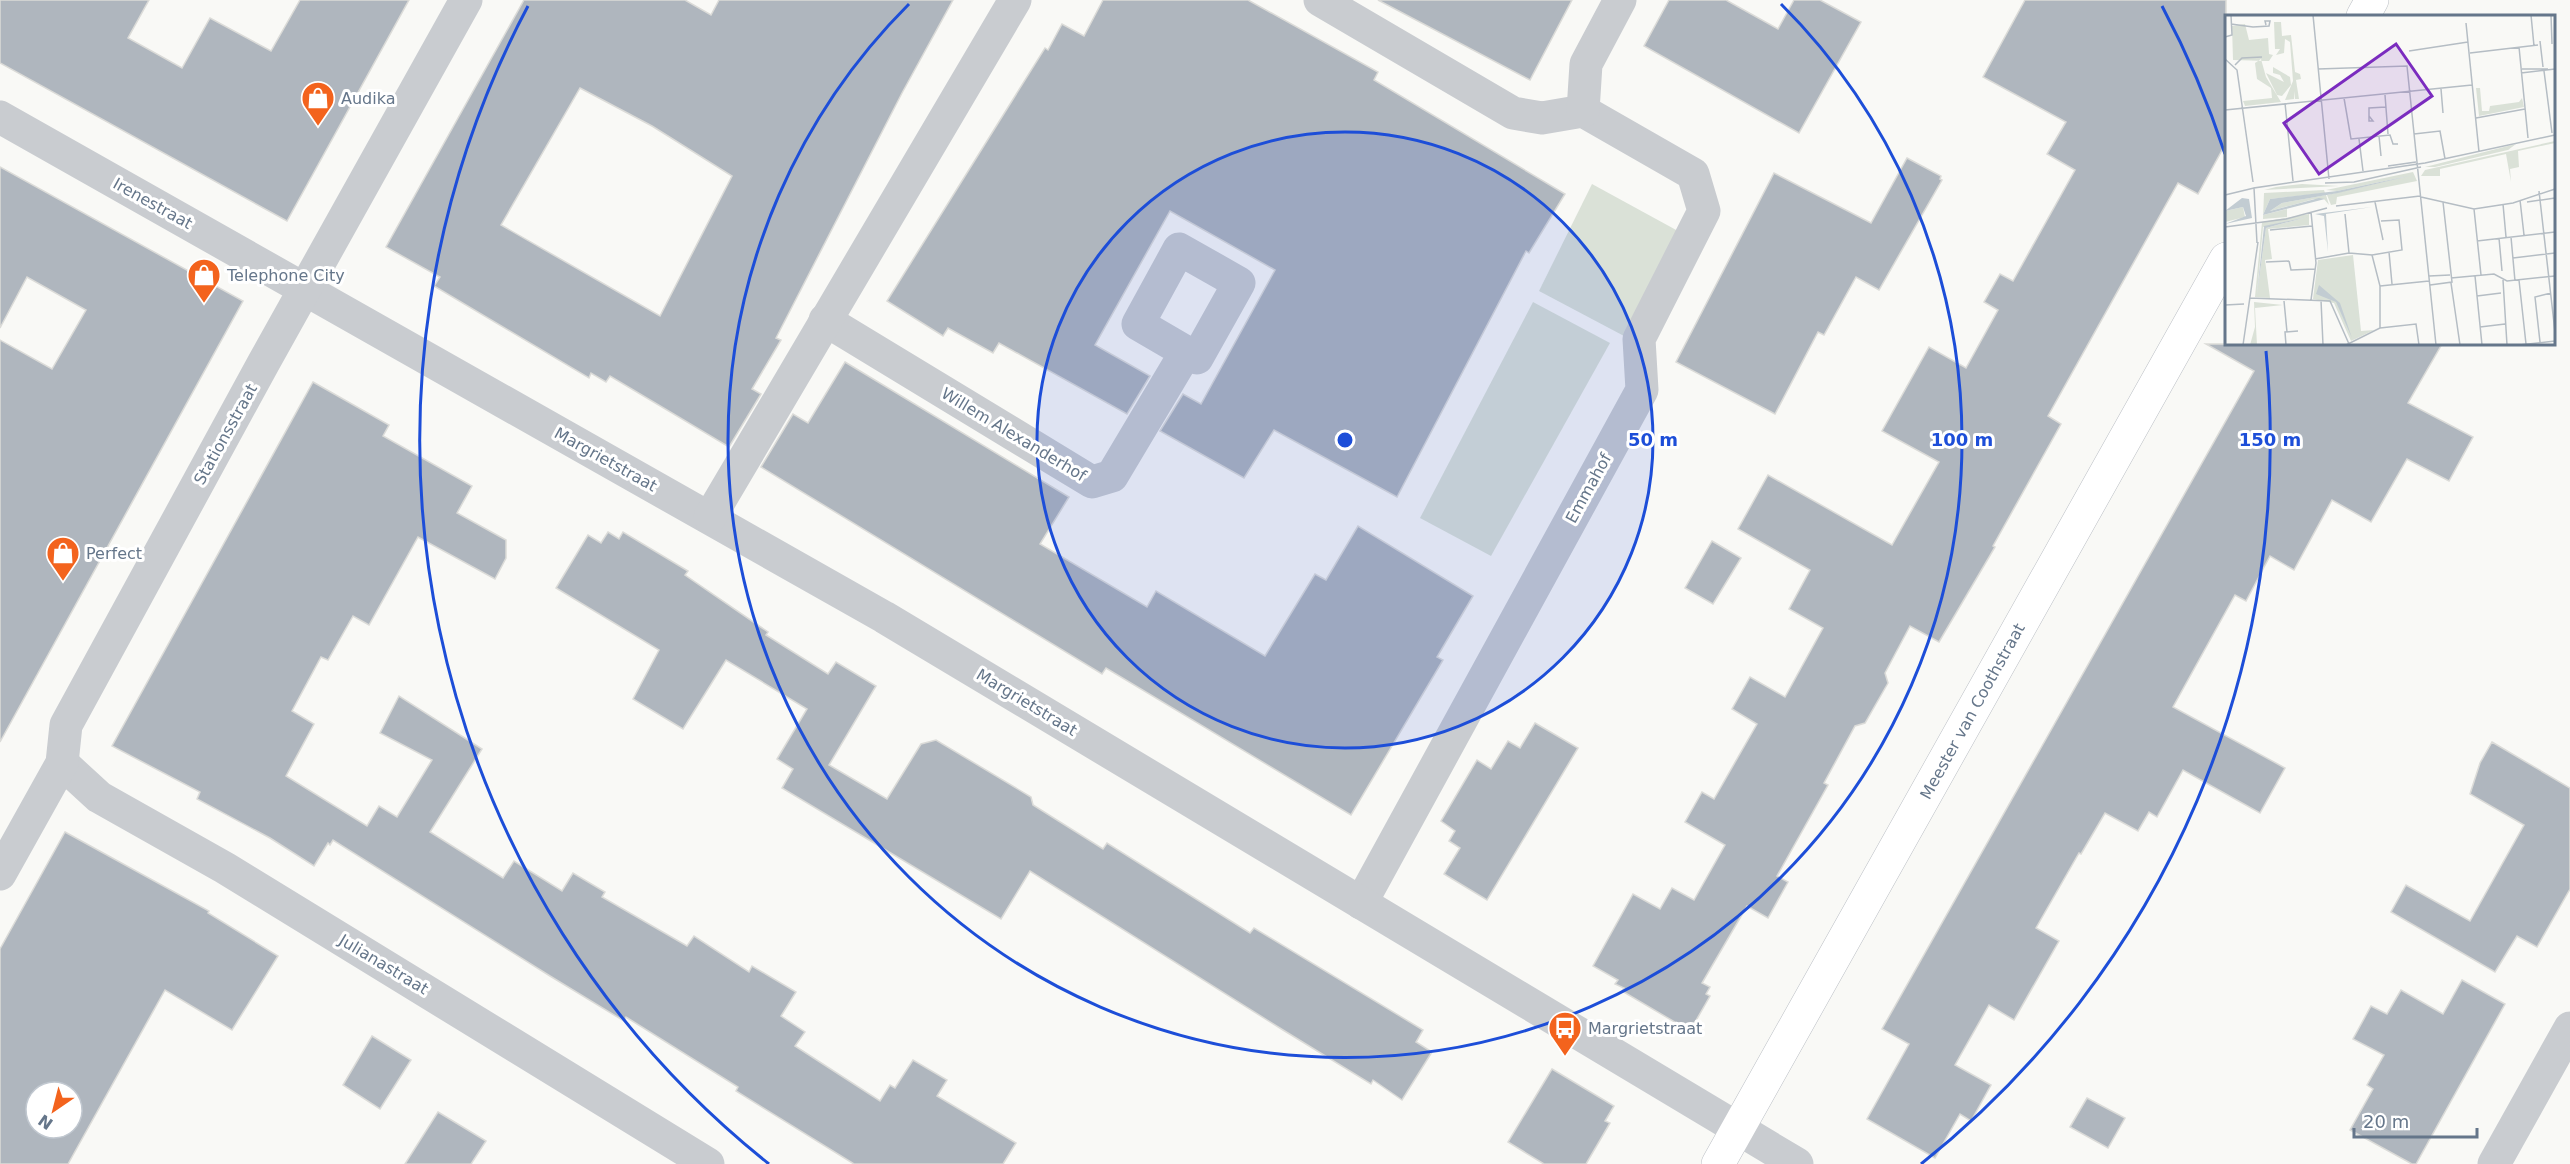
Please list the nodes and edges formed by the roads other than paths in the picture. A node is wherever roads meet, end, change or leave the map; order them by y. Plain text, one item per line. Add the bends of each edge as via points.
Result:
1 (466, 0) edge
2 (1015, 0) edge
3 (1320, 0) edge
4 (1620, 0) edge
5 (2372, 0) edge
6 (2364, 15) edge
7 (1582, 111) junction
8 (0, 117) edge
9 (2225, 261) edge
10 (306, 290) junction
11 (825, 320) junction
12 (1186, 352) dead end
13 (710, 517) junction
14 (62, 763) junction
15 (0, 874) edge
16 (1361, 903) junction
17 (2570, 1028) edge
18 (1738, 1128) junction
19 (708, 1164) edge
20 (1718, 1164) edge
21 (1797, 1164) edge
22 (2494, 1164) edge

1 - 10 street, Stationsstraat
2 - 11 street
3 - 7 street via 1514,113 1542,118
4 - 7 street via 1586,64
5 - 6 street
7 - 16 street, Emmahof via 1693,174 1704,211 1639,339 1642,390
8 - 10 street, Irenestraat
9 - 18 street, Meester van Coothstraat
10 - 13 street, Margrietstraat
10 - 14 street, Stationsstraat via 66,725
11 - 12 street, Willem Alexanderhof via 1092,482 1112,476
11 - 13 street
13 - 16 street, Margrietstraat
14 - 15 street, Stationsstraat
14 - 19 street, Julianastraat via 99,797 234,874
16 - 18 street, Margrietstraat
17 - 22 street
18 - 20 street, Meester van Coothstraat
18 - 21 street, Margrietstraat

